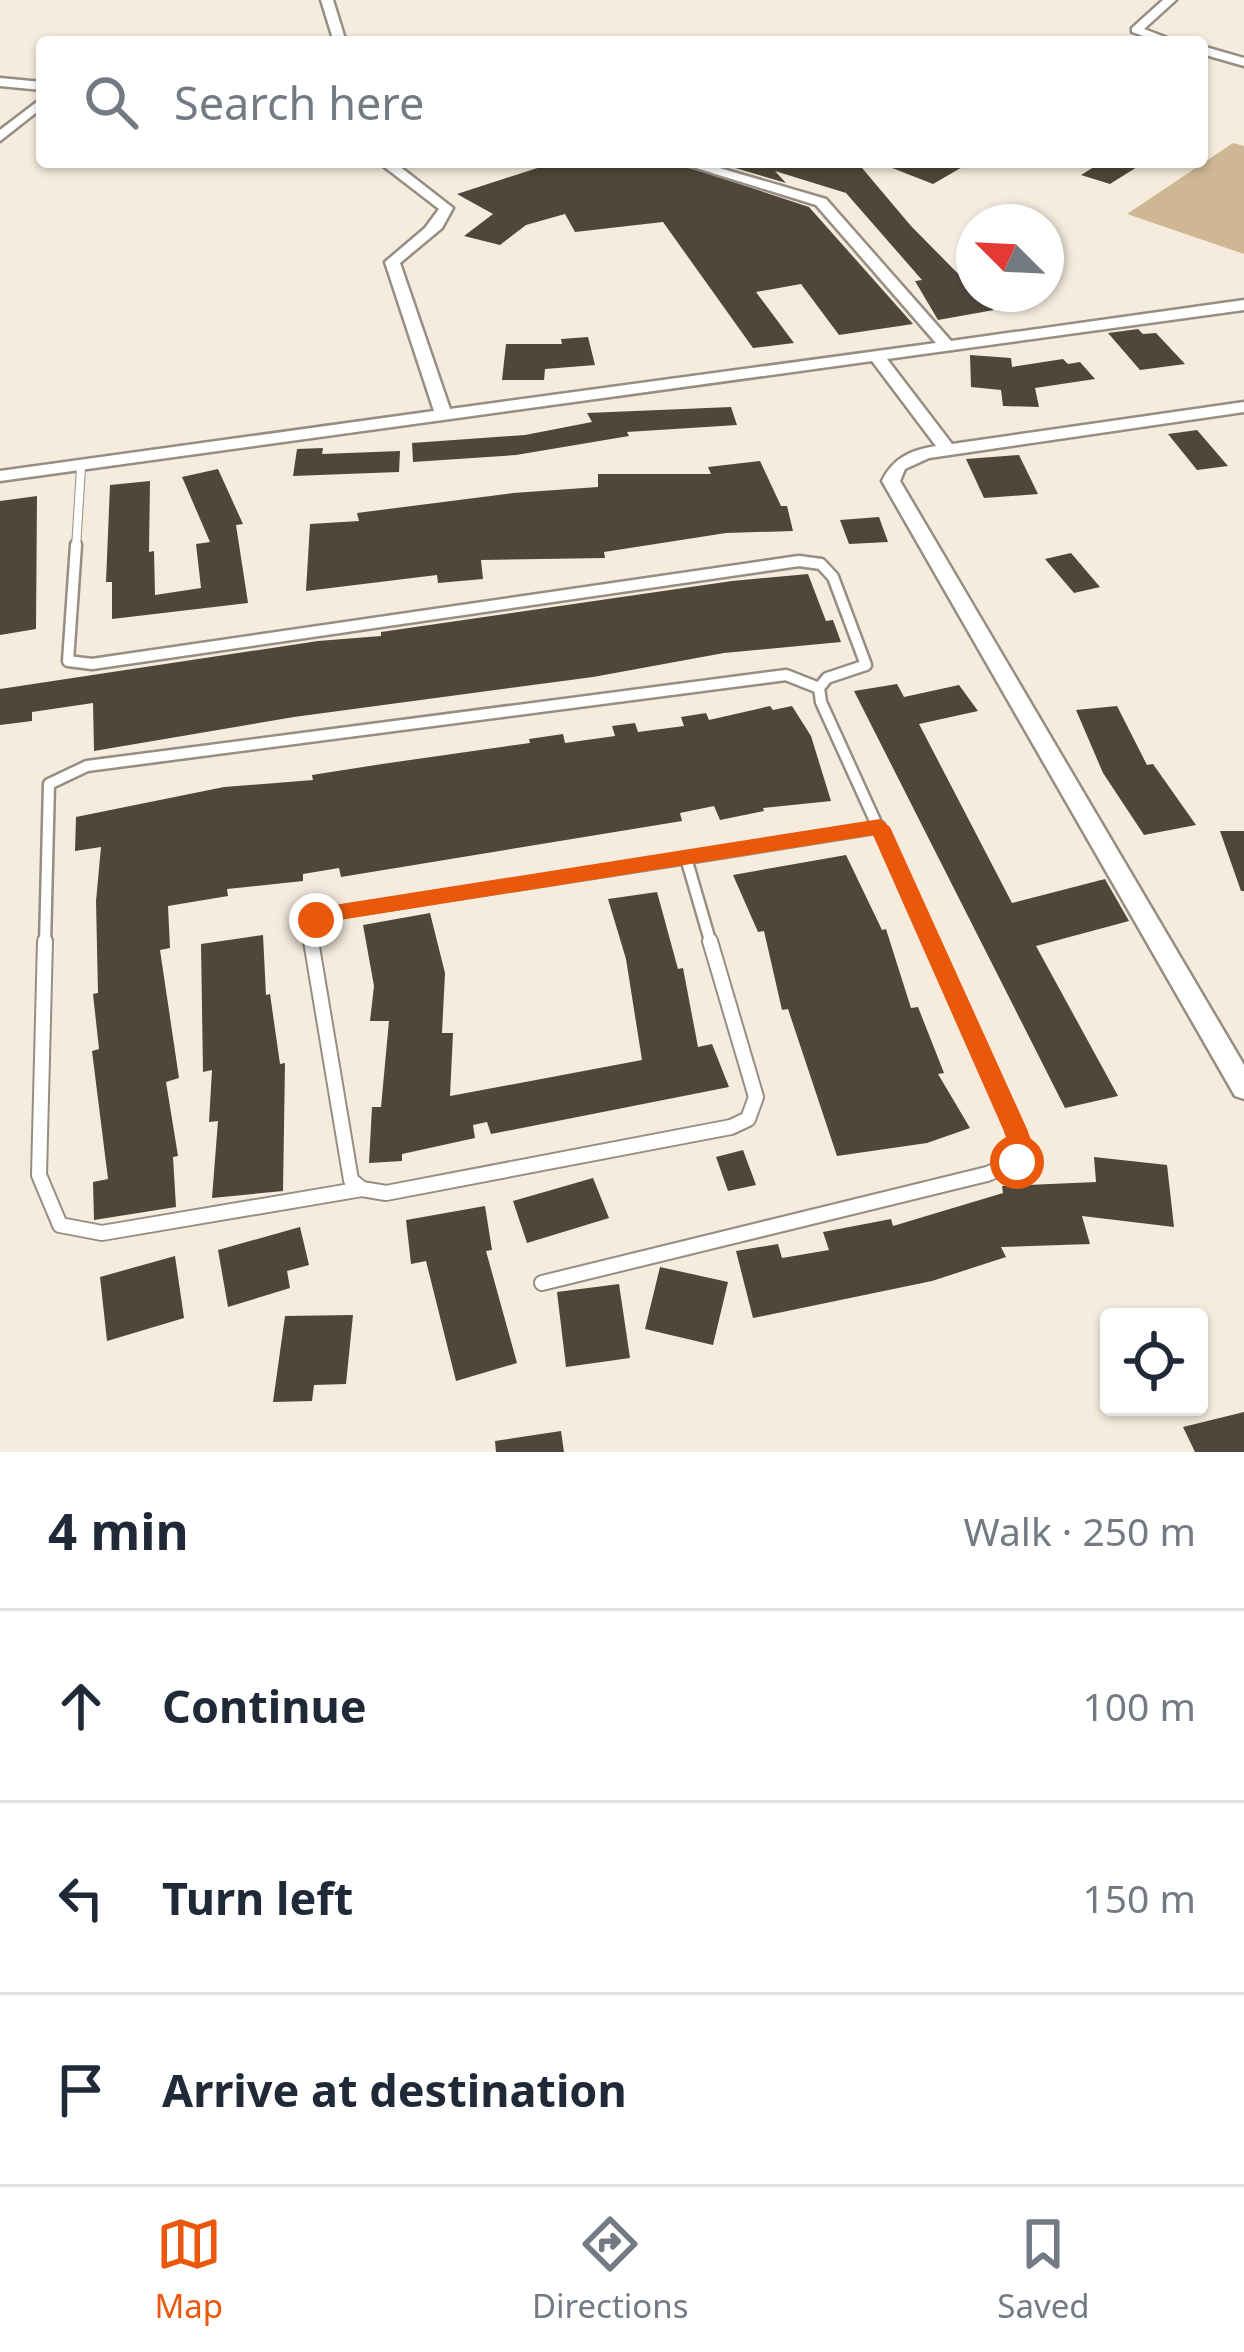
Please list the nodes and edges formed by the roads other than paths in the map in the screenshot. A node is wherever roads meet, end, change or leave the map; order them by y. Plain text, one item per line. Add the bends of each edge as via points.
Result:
1 (327, 0) edge
2 (1170, 0) edge
3 (338, 36) edge
4 (1154, 36) edge
5 (1208, 52) edge
6 (1244, 62) edge
7 (0, 82) edge
8 (36, 85) edge
9 (36, 107) edge
10 (0, 137) edge
11 (393, 168) edge
12 (705, 168) edge
13 (1244, 305) edge
14 (947, 346) junction
15 (877, 356) junction
16 (1244, 407) edge
17 (444, 417) junction
18 (948, 450) junction
19 (81, 468) junction
20 (0, 476) edge
21 (819, 688) junction
22 (880, 827) junction
23 (686, 857) junction
24 (1244, 1088) edge
25 (362, 1189) junction
26 (542, 1283) dead end

1 - 3 street
2 - 4 street via 1136,30
5 - 6 street
7 - 8 street
9 - 10 street
11 - 17 street via 446,208 392,262
12 - 14 street via 821,202
13 - 14 street
14 - 15 street
15 - 17 street
15 - 18 street
16 - 18 street
17 - 19 street
18 - 24 street via 898,466 891,481
19 - 20 street
19 - 21 lane via 68,661 92,664 812,561 833,577 867,657
21 - 22 lane
21 - 25 lane via 786,675 666,689 87,766 49,784 39,1175 60,1225 102,1233
22 - 23 lane
22 - 26 lane via 1015,1129 1017,1162
23 - 25 lane via 316,920 310,934 351,1180
23 - 25 lane via 756,1097 748,1119 386,1193

